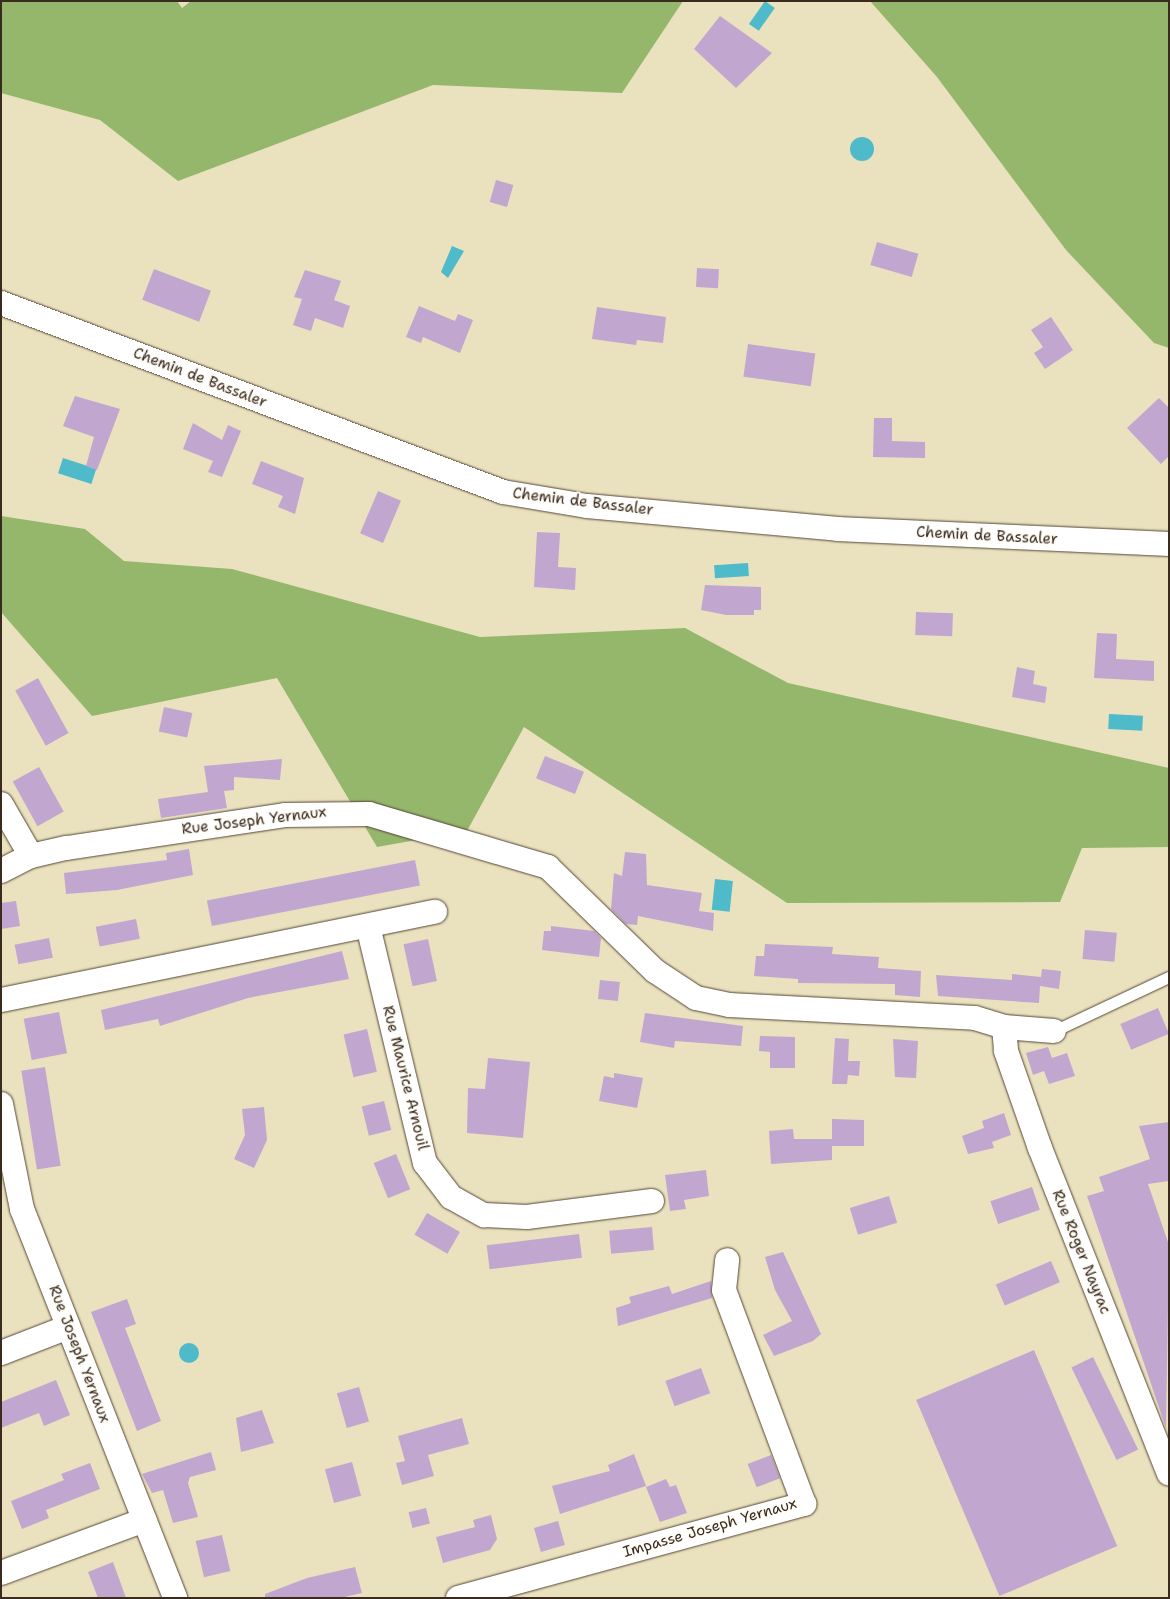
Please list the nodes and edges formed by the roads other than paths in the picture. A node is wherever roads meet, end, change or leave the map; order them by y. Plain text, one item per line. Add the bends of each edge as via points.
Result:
1 (1, 303) edge
2 (1169, 544) edge
3 (1, 804) edge
4 (31, 856) junction
5 (1, 871) edge
6 (435, 912) dead end
7 (368, 926) junction
8 (1169, 977) edge
9 (1, 1000) edge
10 (1004, 1027) junction
11 (1054, 1031) joint
12 (1, 1104) edge
13 (652, 1201) dead end
14 (727, 1260) dead end
15 (68, 1327) junction
16 (1, 1353) edge
17 (1169, 1473) edge
18 (144, 1520) junction
19 (1, 1574) edge
20 (175, 1598) edge
21 (458, 1598) edge

1 - 2 street, Chemin de Bassaler via 503,492 587,506 838,529
3 - 4 street
4 - 5 street, Rue Joseph Yernaux
4 - 10 street, Rue Joseph Yernaux via 285,815 369,814 548,867 672,986 696,998 729,1005 975,1018
6 - 7 street
7 - 9 street
7 - 13 street, Rue Maurice Arnouil via 426,1163 451,1197 484,1215 527,1217
8 - 11 lane
10 - 11 street
10 - 17 street, Rue Roger Nayrac via 1006,1051 1040,1148
12 - 15 street, Rue Joseph Yernaux via 22,1209
14 - 21 street, Impasse Joseph Yernaux via 724,1290 804,1504
15 - 16 street
15 - 18 street, Rue Joseph Yernaux
18 - 19 street
18 - 20 street, Rue Joseph Yernaux

